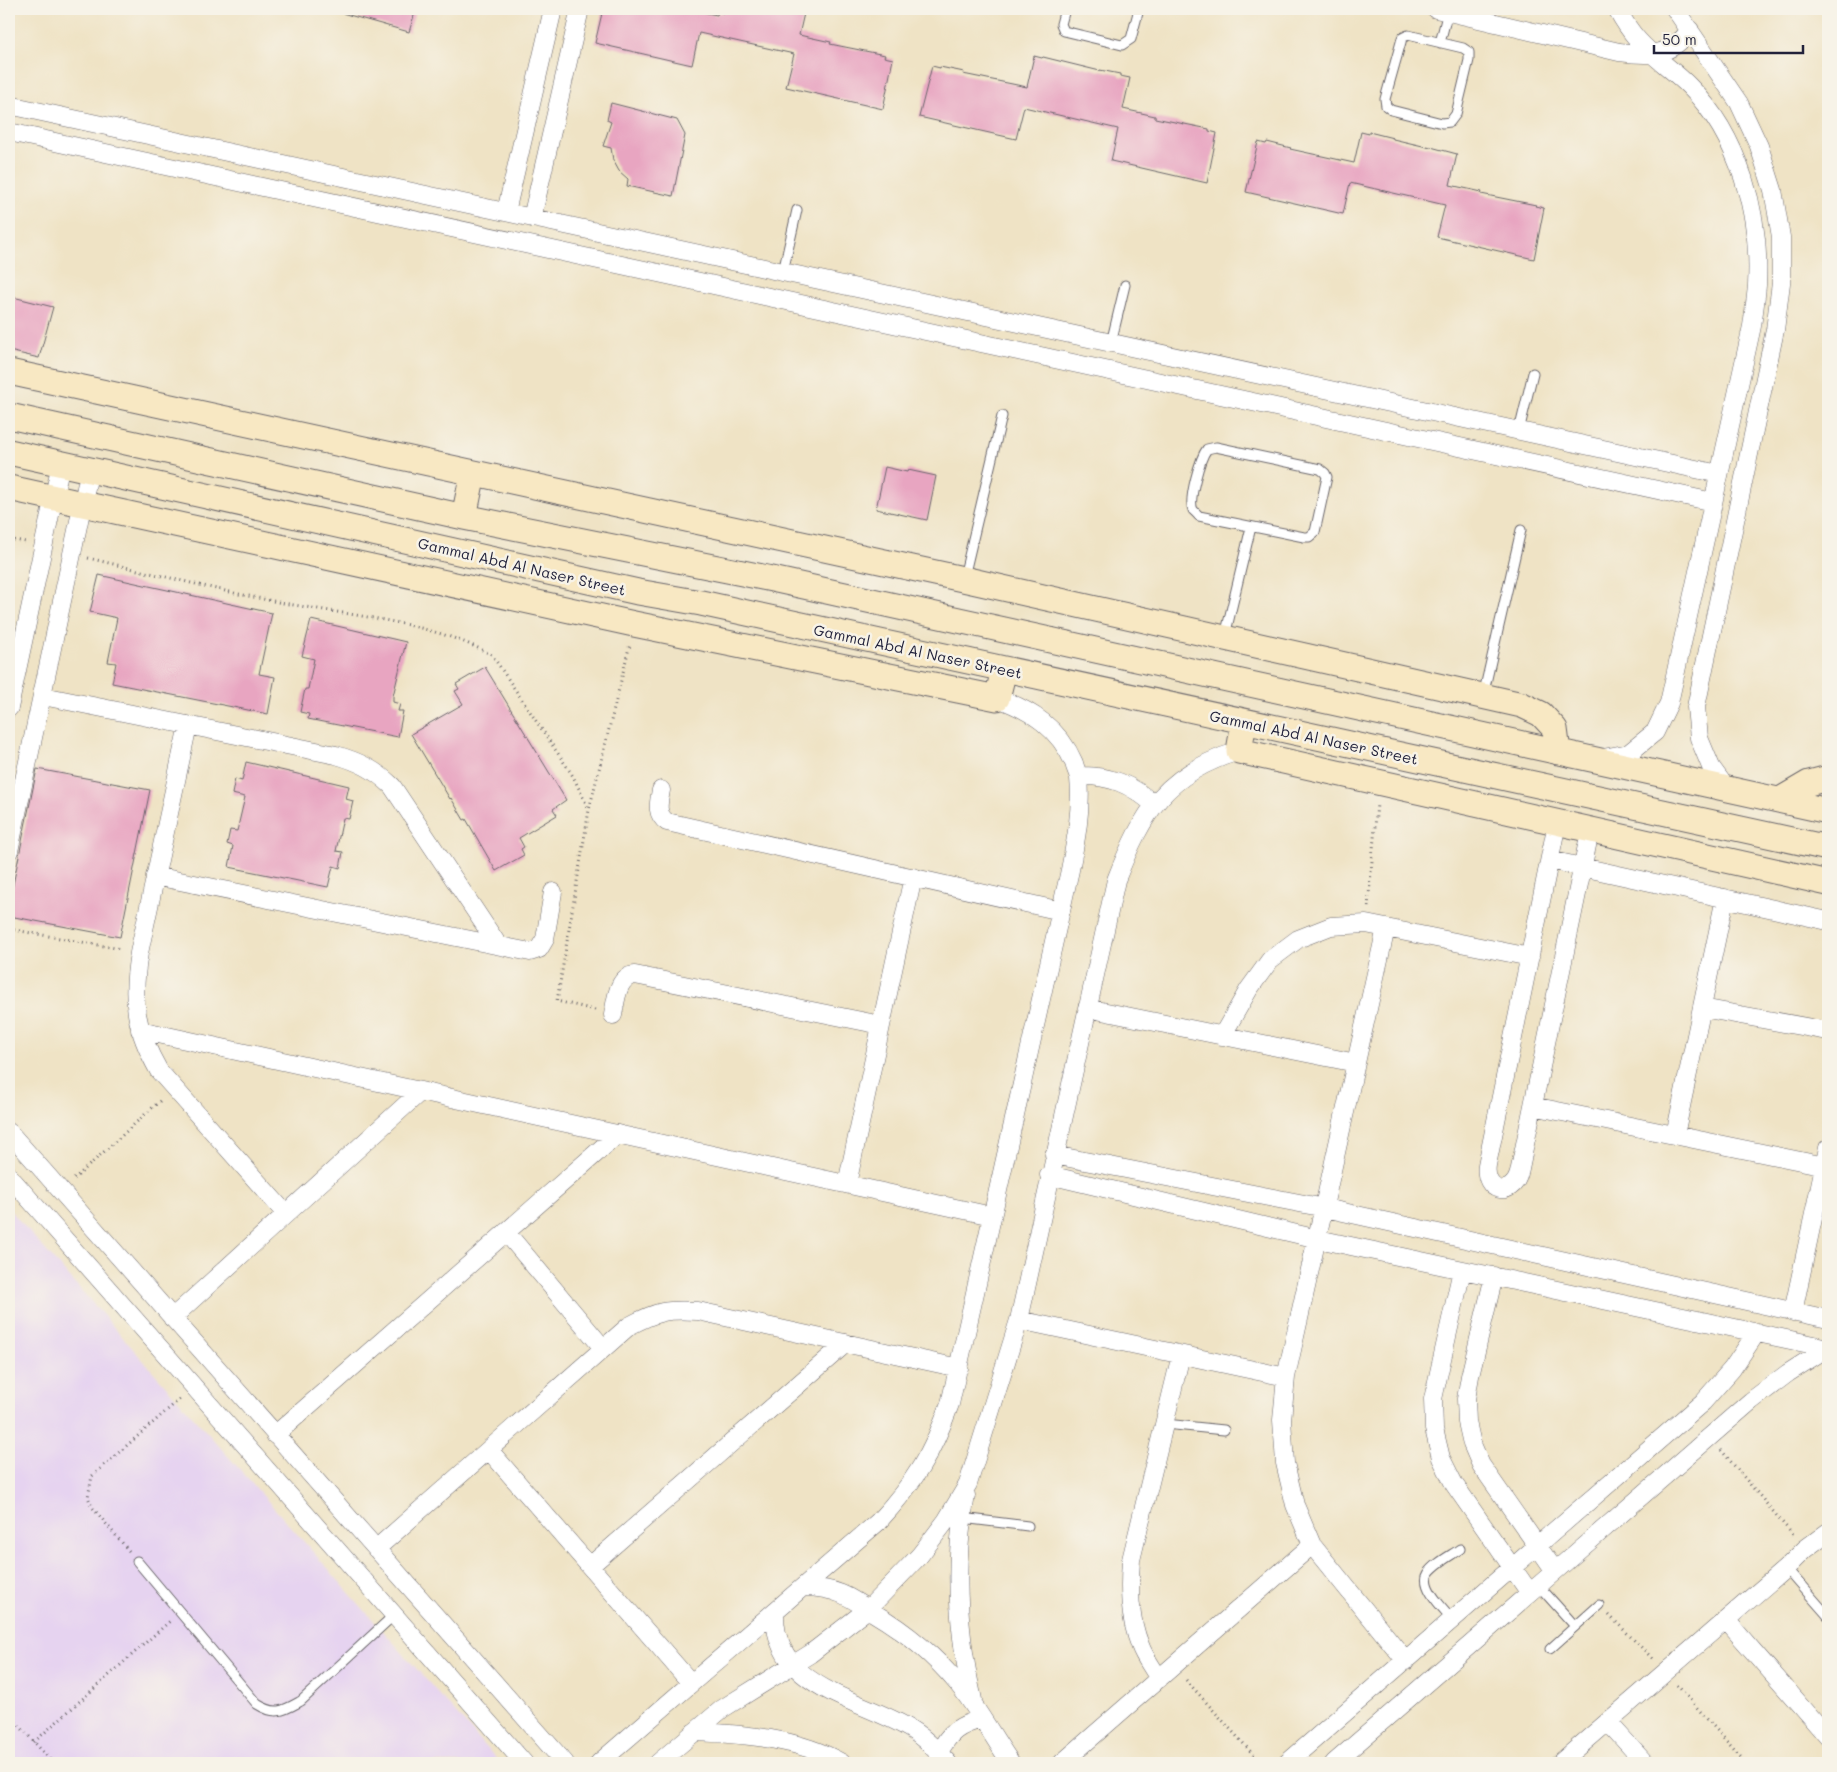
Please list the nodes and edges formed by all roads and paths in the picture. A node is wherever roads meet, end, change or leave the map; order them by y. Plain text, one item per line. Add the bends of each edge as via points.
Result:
1 (551, 9) edge
2 (580, 9) edge
3 (1065, 9) edge
4 (1139, 9) edge
5 (1617, 9) edge
6 (1675, 9) edge
7 (1442, 10) edge
8 (1690, 30) junction
9 (1440, 43) junction
10 (1653, 54) junction
11 (9, 105) edge
12 (9, 132) edge
13 (416, 193) junction
14 (798, 210) dead end
15 (506, 212) junction
16 (532, 218) junction
17 (412, 219) junction
18 (624, 238) junction
19 (620, 265) junction
20 (783, 272) junction
21 (1125, 285) dead end
22 (1111, 343) junction
23 (9, 372) edge
24 (1533, 373) dead end
25 (1429, 411) junction
26 (9, 416) edge
27 (1002, 416) dead end
28 (1519, 430) junction
29 (1422, 439) junction
30 (9, 452) edge
31 (61, 463) junction
32 (90, 469) junction
33 (473, 473) junction
34 (1719, 474) junction
35 (9, 488) edge
36 (53, 498) junction
37 (1713, 502) junction
38 (82, 504) junction
39 (464, 516) junction
40 (1251, 527) junction
41 (1521, 530) dead end
42 (647, 554) junction
43 (72, 555) junction
44 (709, 566) junction
45 (964, 580) junction
46 (638, 592) junction
47 (701, 603) junction
48 (634, 624) junction
49 (1225, 638) junction
50 (1004, 670) junction
51 (11, 683) edge
52 (43, 696) junction
53 (1483, 696) junction
54 (996, 698) junction
55 (9, 708) edge
56 (1244, 722) junction
57 (188, 725) junction
58 (1239, 751) junction
59 (1558, 752) junction
60 (1593, 760) junction
61 (1079, 776) junction
62 (1828, 778) edge
63 (1379, 783) junction
64 (1727, 789) junction
65 (661, 790) dead end
66 (1780, 800) junction
67 (1154, 805) junction
68 (589, 810) junction
69 (1828, 811) edge
70 (1557, 823) junction
71 (1590, 831) junction
72 (1828, 848) edge
73 (9, 851) edge
74 (1550, 860) junction
75 (1583, 867) junction
76 (155, 876) junction
77 (913, 877) junction
78 (1828, 883) edge
79 (553, 892) dead end
80 (1725, 898) junction
81 (1061, 911) junction
82 (1828, 921) edge
83 (1366, 924) junction
84 (1386, 928) junction
85 (9, 929) edge
86 (498, 945) junction
87 (139, 953) junction
88 (1530, 957) junction
89 (1087, 1008) junction
90 (1702, 1008) junction
91 (613, 1015) joint
92 (881, 1024) junction
93 (140, 1030) junction
94 (1828, 1031) edge
95 (1222, 1036) junction
96 (1356, 1063) junction
97 (173, 1089) junction
98 (421, 1091) junction
99 (1533, 1106) junction
100 (9, 1132) edge
101 (618, 1134) junction
102 (1675, 1135) junction
103 (1828, 1148) edge
104 (1054, 1155) junction
105 (1825, 1166) junction
106 (1050, 1175) junction
107 (9, 1176) edge
108 (847, 1184) junction
109 (60, 1191) junction
110 (1325, 1208) junction
111 (286, 1214) junction
112 (992, 1216) junction
113 (506, 1232) junction
114 (1318, 1239) junction
115 (1462, 1270) junction
116 (1494, 1276) junction
117 (1793, 1312) junction
118 (172, 1318) junction
119 (1828, 1319) edge
120 (1019, 1320) junction
121 (1757, 1332) junction
122 (846, 1344) junction
123 (603, 1348) junction
124 (1828, 1348) edge
125 (1181, 1354) junction
126 (959, 1368) junction
127 (1286, 1376) junction
128 (194, 1387) junction
129 (1165, 1424) junction
130 (1224, 1430) dead end
131 (275, 1435) junction
132 (1710, 1437) junction
133 (489, 1450) junction
134 (968, 1484) junction
135 (962, 1518) junction
136 (1028, 1526) dead end
137 (1828, 1532) edge
138 (1312, 1545) junction
139 (1538, 1546) junction
140 (1805, 1548) junction
141 (376, 1549) junction
142 (1460, 1549) dead end
143 (137, 1560) joint
144 (590, 1566) junction
145 (1513, 1568) junction
146 (1786, 1568) junction
147 (1555, 1571) junction
148 (804, 1587) junction
149 (1535, 1589) junction
150 (1599, 1605) joint
151 (868, 1609) junction
152 (775, 1611) junction
153 (180, 1612) junction
154 (394, 1615) junction
155 (1828, 1616) edge
156 (1453, 1620) junction
157 (1726, 1620) junction
158 (1575, 1626) junction
159 (1550, 1649) dead end
160 (1406, 1661) junction
161 (794, 1665) junction
162 (1174, 1666) junction
163 (1666, 1672) junction
164 (1159, 1679) junction
165 (691, 1683) junction
166 (979, 1713) junction
167 (9, 1714) edge
168 (1608, 1722) junction
169 (694, 1732) junction
170 (1828, 1737) edge
171 (34, 1742) junction
172 (944, 1758) edge
173 (53, 1763) edge
174 (524, 1763) edge
175 (565, 1763) edge
176 (599, 1763) edge
177 (658, 1763) edge
178 (842, 1763) edge
179 (1011, 1763) edge
180 (1062, 1763) edge
181 (1261, 1763) edge
182 (1287, 1763) edge
183 (1334, 1763) edge
184 (1560, 1763) edge
185 (1645, 1763) edge
186 (1746, 1763) edge

1 - 15 street
2 - 16 street
3 - 4 lane via 1061,24 1064,31 1122,45 1131,39
5 - 10 street via 1638,41
6 - 8 street
7 - 9 lane
7 - 10 street via 1619,52
8 - 10 street via 1674,47
8 - 64 street via 1739,103 1759,146 1773,190 1781,236 1781,284 1775,330 1696,707 1699,738 1711,767
9 - 9 lane via 1466,49 1470,56 1452,120 1442,123 1388,109 1385,99 1402,38 1408,35
10 - 34 street via 1689,86 1718,123 1737,160 1756,242 1757,284 1752,326
11 - 13 street
12 - 17 street
13 - 15 street
13 - 17 street
14 - 20 lane
15 - 16 street
16 - 18 street
17 - 19 street
18 - 19 street
18 - 20 street
19 - 29 street
20 - 22 street
21 - 22 lane
22 - 25 street
23 - 33 main road
24 - 28 lane
25 - 28 street
25 - 29 street
26 - 39 main road
27 - 45 lane
28 - 34 street
29 - 37 street
30 - 31 main road, Gammal Abd Al Naser Street
31 - 32 main road, Gammal Abd Al Naser Street
31 - 36 street
32 - 38 street
32 - 46 main road, Gammal Abd Al Naser Street
33 - 39 main road
33 - 45 main road
34 - 37 street
35 - 36 main road
36 - 38 main road
36 - 51 street
37 - 60 street via 1669,703 1654,732 1629,753
38 - 43 street
38 - 48 main road
39 - 42 main road
40 - 40 lane via 1199,516 1194,510 1192,500 1207,449 1216,447 1320,468 1325,472 1327,477 1315,532 1309,537
40 - 49 lane
41 - 53 lane
42 - 44 main road
42 - 46 main road
43 - 52 street
43 - 68 path via 278,602 384,620 473,644 492,655 573,776
44 - 47 main road
44 - 59 main road
45 - 49 main road
46 - 47 main road, Gammal Abd Al Naser Street
47 - 50 main road, Gammal Abd Al Naser Street
48 - 54 main road
48 - 68 path
49 - 53 main road
50 - 54 main road
50 - 56 main road, Gammal Abd Al Naser Street
51 - 55 street
52 - 57 street
52 - 73 street
53 - 59 main road via 1522,705 1541,714 1555,729
54 - 61 street via 1019,706 1051,729 1070,754
56 - 58 main road
56 - 72 main road, Gammal Abd Al Naser Street
57 - 76 street
57 - 86 street via 336,755 376,771 405,803
58 - 63 main road
58 - 67 street via 1191,770
59 - 60 main road
60 - 64 main road
61 - 67 street via 1112,778 1142,793
61 - 81 street via 1076,839
62 - 66 main road via 1809,783
63 - 70 main road
63 - 83 path
64 - 66 main road
65 - 77 street via 658,810 667,822
66 - 69 main road
67 - 89 street via 1130,846 1116,880
68 - 91 path via 558,1001
70 - 71 main road
70 - 74 street
71 - 75 street
71 - 78 main road
74 - 75 street
74 - 88 street
75 - 80 street
75 - 99 street
76 - 86 street
76 - 87 street
77 - 81 street
77 - 92 street
79 - 86 street via 545,938 539,949 530,952
80 - 82 street
80 - 90 street
81 - 112 street
83 - 84 street
83 - 95 street via 1331,926 1298,939 1270,960
84 - 88 street
84 - 96 street
85 - 87 path
87 - 93 street via 135,996
88 - 99 street via 1486,1174 1488,1182 1495,1188 1511,1187 1517,1181
89 - 95 street
89 - 104 street
90 - 94 street
90 - 102 street
91 - 92 street via 621,983 626,977 635,975
92 - 108 street
93 - 97 street via 155,1065
93 - 98 street
95 - 96 street
96 - 110 street
97 - 109 path
97 - 111 street
98 - 101 street
98 - 111 street
99 - 102 street
100 - 109 street
101 - 108 street
101 - 113 street
102 - 105 street
103 - 105 street
104 - 106 street
104 - 110 street
105 - 117 street
106 - 114 street
106 - 120 street
107 - 128 street
108 - 112 street
109 - 118 street
110 - 114 street
110 - 117 street
111 - 118 street
112 - 126 street
113 - 123 street
113 - 131 street
114 - 115 street
114 - 127 street
115 - 116 street
115 - 145 street via 1433,1399 1434,1429 1441,1458 1454,1484
116 - 121 street
116 - 139 street via 1470,1376 1467,1422 1481,1465
117 - 119 street
118 - 131 street
120 - 125 street
120 - 134 street
121 - 124 street
121 - 139 street via 1732,1369 1703,1402
122 - 123 street via 698,1312 674,1310 650,1315 629,1326
122 - 126 street
122 - 144 street
123 - 133 street
124 - 132 street via 1788,1373
125 - 127 street
125 - 129 street
126 - 148 street via 938,1437 922,1468 878,1522
127 - 138 street via 1282,1420 1285,1463 1295,1505
128 - 143 path via 92,1476 88,1497 92,1507
128 - 154 street
129 - 130 lane
129 - 164 street via 1131,1560 1129,1589 1132,1618 1140,1646
131 - 141 street
132 - 140 path
132 - 147 street
133 - 141 street
133 - 144 street
134 - 135 street
134 - 151 street via 946,1521 920,1554
135 - 136 lane
135 - 166 street via 958,1556 960,1632 966,1670
137 - 140 street
138 - 160 street
138 - 162 street
139 - 145 street
139 - 147 street
140 - 146 street
141 - 175 street
142 - 156 lane via 1429,1573 1426,1580 1427,1588
143 - 153 lane
144 - 165 street
145 - 149 street
145 - 156 street
146 - 155 lane
146 - 157 street
147 - 149 street
148 - 151 street via 822,1587 839,1592
148 - 152 street
149 - 158 lane
149 - 183 street
150 - 158 lane
150 - 163 path
151 - 161 street
151 - 166 street via 901,1630 938,1662
152 - 161 street via 778,1640
152 - 165 street
153 - 154 lane via 257,1704 268,1711 284,1711 301,1701
153 - 171 path
154 - 174 street
156 - 160 street
157 - 163 street
157 - 170 street
158 - 159 lane
160 - 182 street
161 - 169 street via 722,1709
161 - 172 street via 839,1697 906,1726
162 - 164 street
162 - 181 path
163 - 168 street
163 - 186 path
164 - 180 street
165 - 176 street
166 - 172 street via 946,1740
166 - 179 street
167 - 171 path
168 - 184 street
168 - 185 street
169 - 177 street
169 - 178 street via 743,1734 790,1743
171 - 173 path

